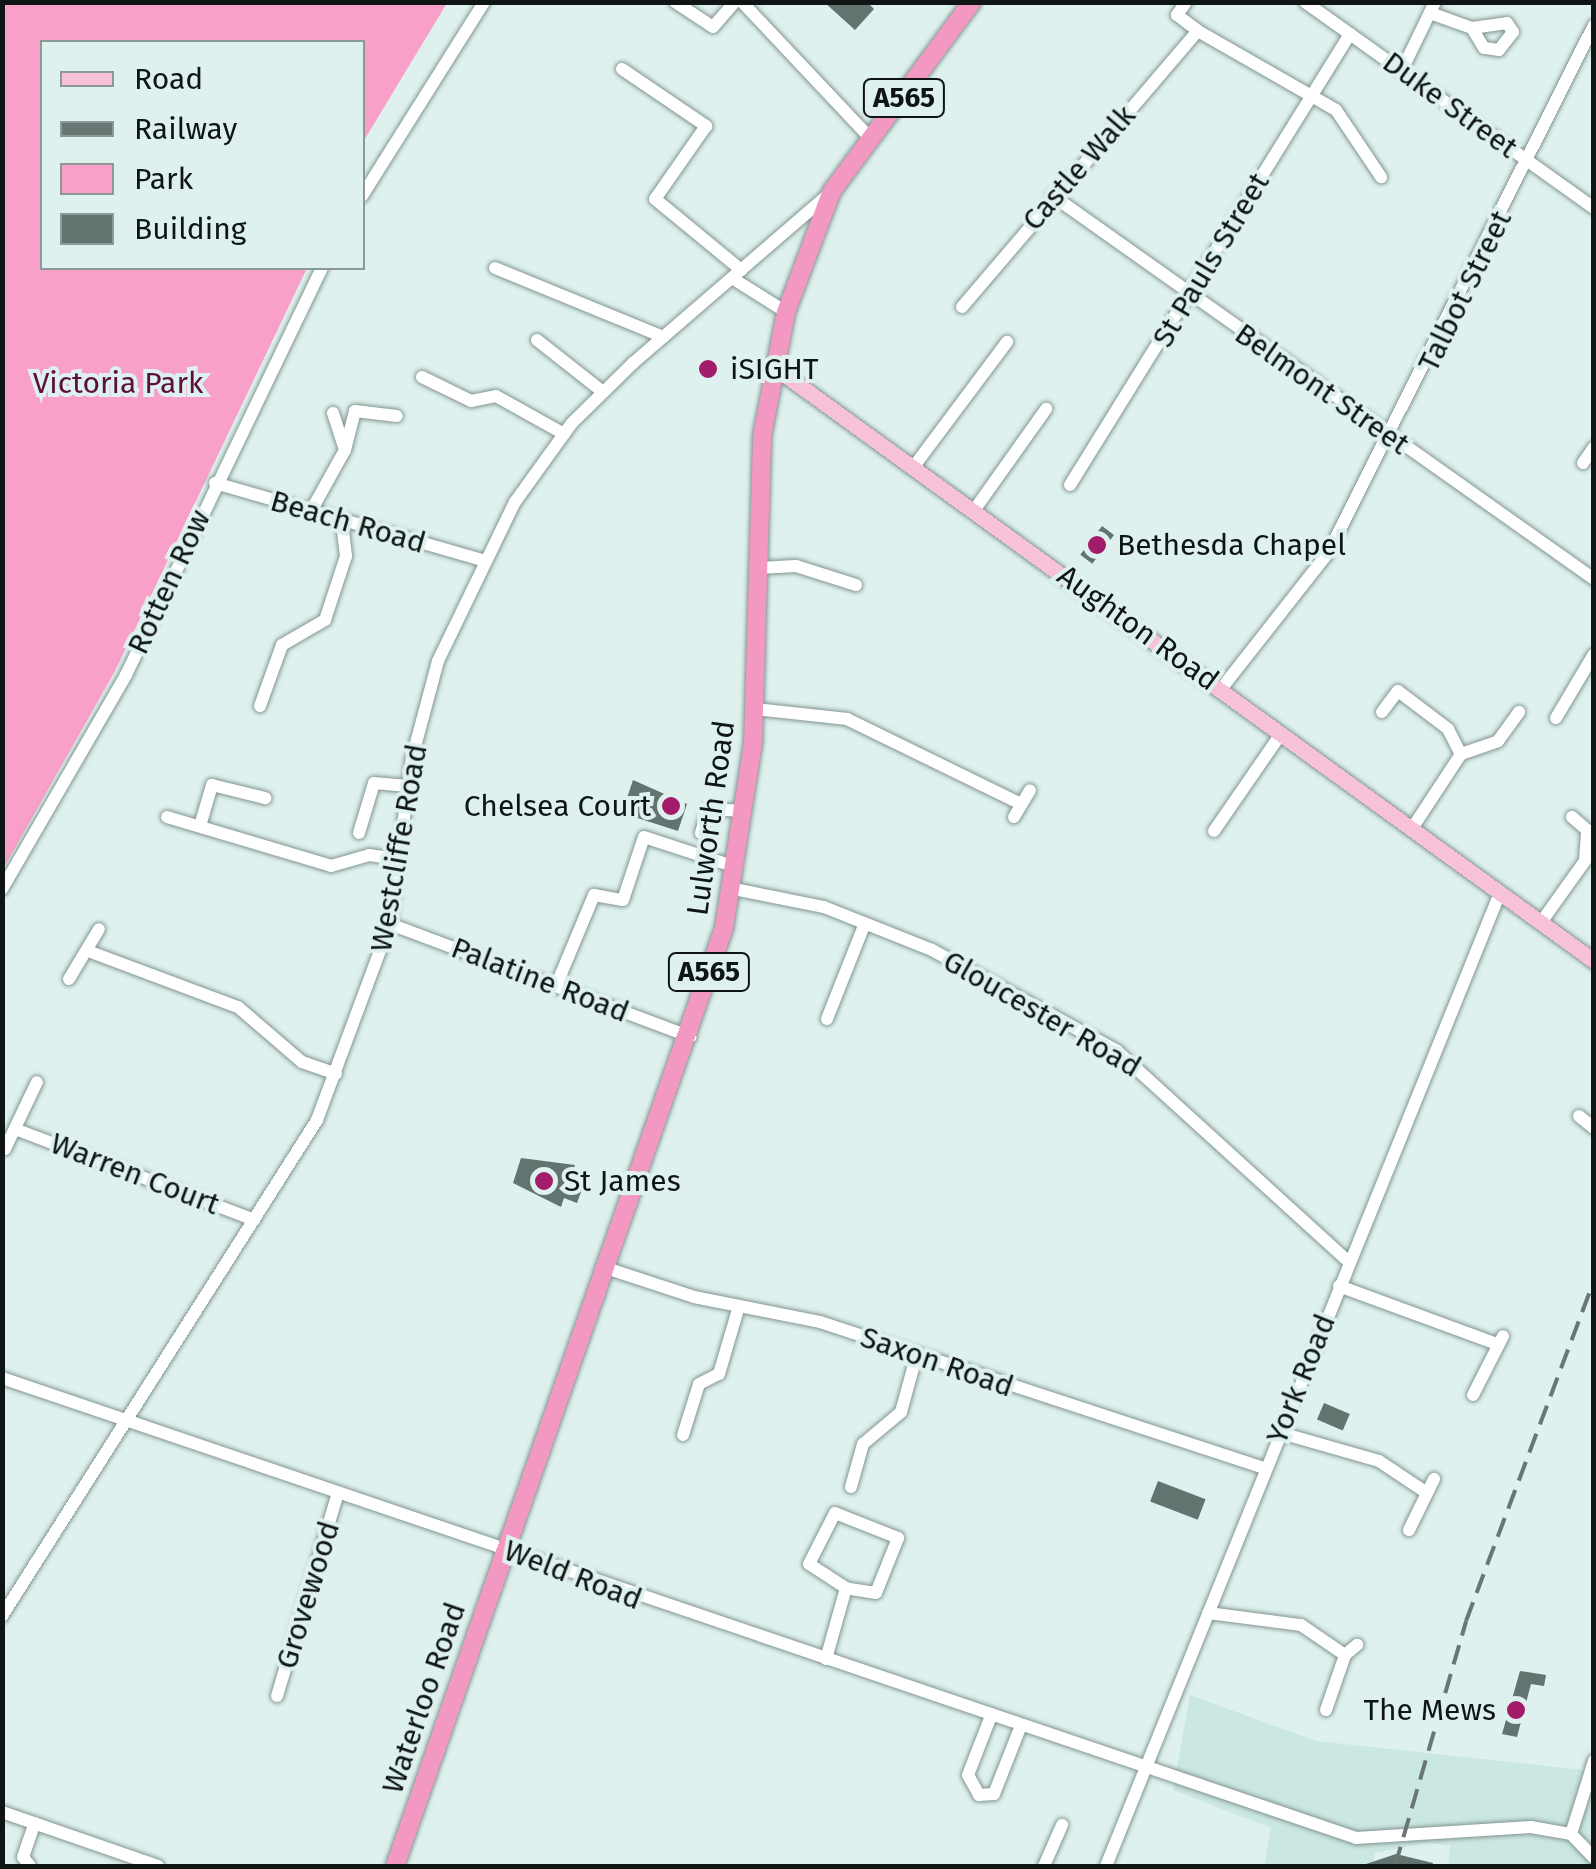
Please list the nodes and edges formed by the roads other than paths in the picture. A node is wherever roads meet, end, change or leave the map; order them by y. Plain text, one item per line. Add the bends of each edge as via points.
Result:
1 (484, 2) edge
2 (675, 2) edge
3 (738, 2) edge
4 (972, 2) edge
5 (1186, 2) edge
6 (1306, 2) edge
7 (1432, 8) edge
8 (1594, 25) edge
9 (1472, 28) dead end
10 (1198, 31) junction
11 (1350, 34) junction
12 (622, 68) dead end
13 (1402, 70) junction
14 (1310, 97) junction
15 (870, 138) junction
16 (1528, 162) junction
17 (1381, 177) dead end
18 (365, 191) edge
19 (832, 191) junction
20 (1053, 196) junction
21 (1594, 208) edge
22 (495, 268) dead end
23 (321, 270) edge
24 (736, 274) junction
25 (1189, 297) junction
26 (962, 307) dead end
27 (786, 312) junction
28 (663, 337) junction
29 (536, 340) dead end
30 (1006, 342) dead end
31 (774, 367) junction
32 (422, 376) dead end
33 (603, 392) junction
34 (1046, 410) dead end
35 (333, 413) dead end
36 (397, 416) dead end
37 (564, 434) junction
38 (1392, 436) junction
39 (1594, 447) edge
40 (344, 450) junction
41 (1583, 463) dead end
42 (915, 464) junction
43 (215, 483) junction
44 (1070, 484) dead end
45 (975, 509) junction
46 (311, 511) junction
47 (342, 520) junction
48 (482, 560) junction
49 (758, 568) junction
50 (1594, 579) edge
51 (856, 585) dead end
52 (1594, 654) edge
53 (1221, 688) junction
54 (260, 706) dead end
55 (755, 708) junction
56 (1382, 712) dead end
57 (1519, 712) dead end
58 (1556, 718) dead end
59 (1282, 734) junction
60 (1461, 754) junction
61 (408, 786) junction
62 (1030, 790) dead end
63 (266, 798) dead end
64 (744, 812) junction
65 (167, 817) dead end
66 (1572, 817) dead end
67 (200, 826) junction
68 (1411, 830) junction
69 (1214, 831) dead end
70 (359, 833) dead end
71 (701, 833) dead end
72 (397, 860) junction
73 (736, 867) junction
74 (2, 889) edge
75 (734, 889) junction
76 (1500, 893) junction
77 (1542, 921) junction
78 (865, 923) junction
79 (390, 924) junction
80 (99, 930) dead end
81 (88, 952) junction
82 (1594, 961) edge
83 (69, 979) dead end
84 (556, 986) junction
85 (827, 1019) dead end
86 (690, 1037) junction
87 (336, 1074) junction
88 (37, 1082) dead end
89 (1579, 1116) dead end
90 (1592, 1125) edge
91 (15, 1129) junction
92 (5, 1148) dead end
93 (254, 1220) junction
94 (1348, 1262) junction
95 (606, 1268) junction
96 (1339, 1286) junction
97 (739, 1306) junction
98 (916, 1354) junction
99 (2, 1378) edge
100 (1473, 1395) dead end
101 (123, 1419) junction
102 (1281, 1433) junction
103 (684, 1435) dead end
104 (1264, 1468) junction
105 (1434, 1479) dead end
106 (851, 1487) dead end
107 (1424, 1490) junction
108 (338, 1493) junction
109 (1409, 1530) dead end
110 (506, 1548) junction
111 (846, 1588) junction
112 (1208, 1613) junction
113 (2, 1616) edge
114 (1358, 1645) dead end
115 (1344, 1655) junction
116 (826, 1659) junction
117 (277, 1696) dead end
118 (1326, 1710) dead end
119 (991, 1716) junction
120 (1020, 1728) junction
121 (1594, 1761) edge
122 (1145, 1769) junction
123 (2, 1812) edge
124 (34, 1823) junction
125 (1062, 1825) dead end
126 (1571, 1834) junction
127 (1594, 1858) edge
128 (26, 1862) edge
129 (10, 1866) edge
130 (158, 1866) edge
131 (395, 1866) edge
132 (1044, 1866) edge
133 (1106, 1866) edge

1 - 18 street
2 - 3 street via 714,27
3 - 15 street
4 - 15 highway, A565
5 - 10 street via 1177,16
6 - 11 street, Duke Street
7 - 9 street
7 - 13 street
8 - 16 street, Talbot Street
10 - 14 street
10 - 20 street, Castle Walk
11 - 13 street, Duke Street
11 - 14 street, St Pauls Street
12 - 24 street via 706,126 655,199
13 - 16 street, Duke Street
14 - 17 street via 1336,110
14 - 25 street, St Pauls Street
15 - 19 highway, A565
16 - 21 street, Duke Street
16 - 38 street, Talbot Street
19 - 24 street, Westcliffe Road
19 - 27 highway, Lulworth Road / A565
20 - 25 street, Belmont Street
20 - 26 street, Castle Walk
22 - 28 street
23 - 43 street, Rotten Row
24 - 27 street
24 - 28 street, Westcliffe Road
25 - 38 street, Belmont Street
25 - 44 street, St Pauls Street
27 - 31 highway, Lulworth Road / A565
28 - 33 street, Westcliffe Road
29 - 33 street
30 - 42 street
31 - 42 main road, Aughton Road
31 - 49 highway, Lulworth Road / A565
32 - 37 street via 472,401 496,396
33 - 37 street, Westcliffe Road
34 - 45 street
35 - 40 street
36 - 40 street via 355,412
37 - 48 street, Westcliffe Road
38 - 50 street, Belmont Street
38 - 53 street, Talbot Street via 1328,553
39 - 41 street
40 - 46 street
42 - 45 main road, Aughton Road
43 - 46 street, Beach Road
43 - 74 street, Rotten Row via 126,676
45 - 53 main road, Aughton Road
46 - 47 street, Beach Road
47 - 48 street, Beach Road
47 - 54 street via 346,556 325,620 282,645
48 - 61 street, Westcliffe Road via 438,662
49 - 51 street via 796,566
49 - 55 highway, Lulworth Road / A565
52 - 58 street
53 - 59 main road, Aughton Road
55 - 62 street via 847,720 1018,811
55 - 64 highway, Lulworth Road / A565
56 - 60 street via 1398,691 1448,728
57 - 60 street via 1498,740
59 - 68 main road, Aughton Road
59 - 69 street
60 - 68 street
61 - 70 street via 374,784
61 - 72 street, Westcliffe Road
63 - 67 street via 212,785
64 - 71 street via 708,809
64 - 73 highway, Lulworth Road / A565
65 - 67 street
66 - 77 street via 1586,830 1585,860
67 - 72 street via 331,866 369,855
68 - 76 main road, Aughton Road
72 - 79 street, Westcliffe Road
73 - 75 highway, Lulworth Road / A565
73 - 84 street via 644,836 623,900 594,896
75 - 78 street, Gloucester Road
75 - 86 highway, Lulworth Road / A565
76 - 77 main road, Aughton Road
76 - 94 street, York Road
77 - 82 main road, Aughton Road
78 - 85 street
78 - 94 street, Gloucester Road via 1117,1052
79 - 84 street, Palatine Road
79 - 87 street, Westcliffe Road
80 - 81 street
81 - 83 street
81 - 87 street via 238,1007 302,1062
84 - 86 street, Palatine Road
86 - 95 highway, Lulworth Road / A565
87 - 93 street, Westcliffe Road
88 - 91 street
89 - 90 street
91 - 92 street
91 - 93 street, Warren Court
93 - 101 street, Westcliffe Road
94 - 96 street, York Road
95 - 97 street, Saxon Road
95 - 110 highway, Lulworth Road / A565
96 - 100 street via 1499,1340
96 - 102 street, York Road
97 - 98 street, Saxon Road
97 - 103 street via 719,1374 699,1384
98 - 104 street, Saxon Road
98 - 106 street via 901,1412 864,1444
99 - 101 street, Weld Road
101 - 108 street, Weld Road
101 - 113 street, Westcliffe Road via 70,1522
102 - 104 street, York Road
102 - 107 street via 1380,1460
104 - 112 street, York Road
105 - 107 street
107 - 109 street
108 - 110 street, Weld Road
108 - 117 street, Grovewood
110 - 116 street, Weld Road via 602,1589
110 - 131 highway, Waterloo Road / A565
111 - 111 street via 808,1564 835,1513 898,1538 876,1593
111 - 116 street
112 - 115 street via 1301,1625
112 - 122 street, York Road
114 - 115 street
115 - 118 street
116 - 119 street, Weld Road
119 - 120 street, Weld Road
119 - 120 street via 968,1775 979,1795 994,1794
120 - 122 street, Weld Road
121 - 126 street
122 - 126 street, Weld Road via 1356,1838 1472,1827
122 - 133 street, York Road
123 - 124 street
124 - 128 street
124 - 130 street
125 - 132 street
126 - 127 street
128 - 129 street

